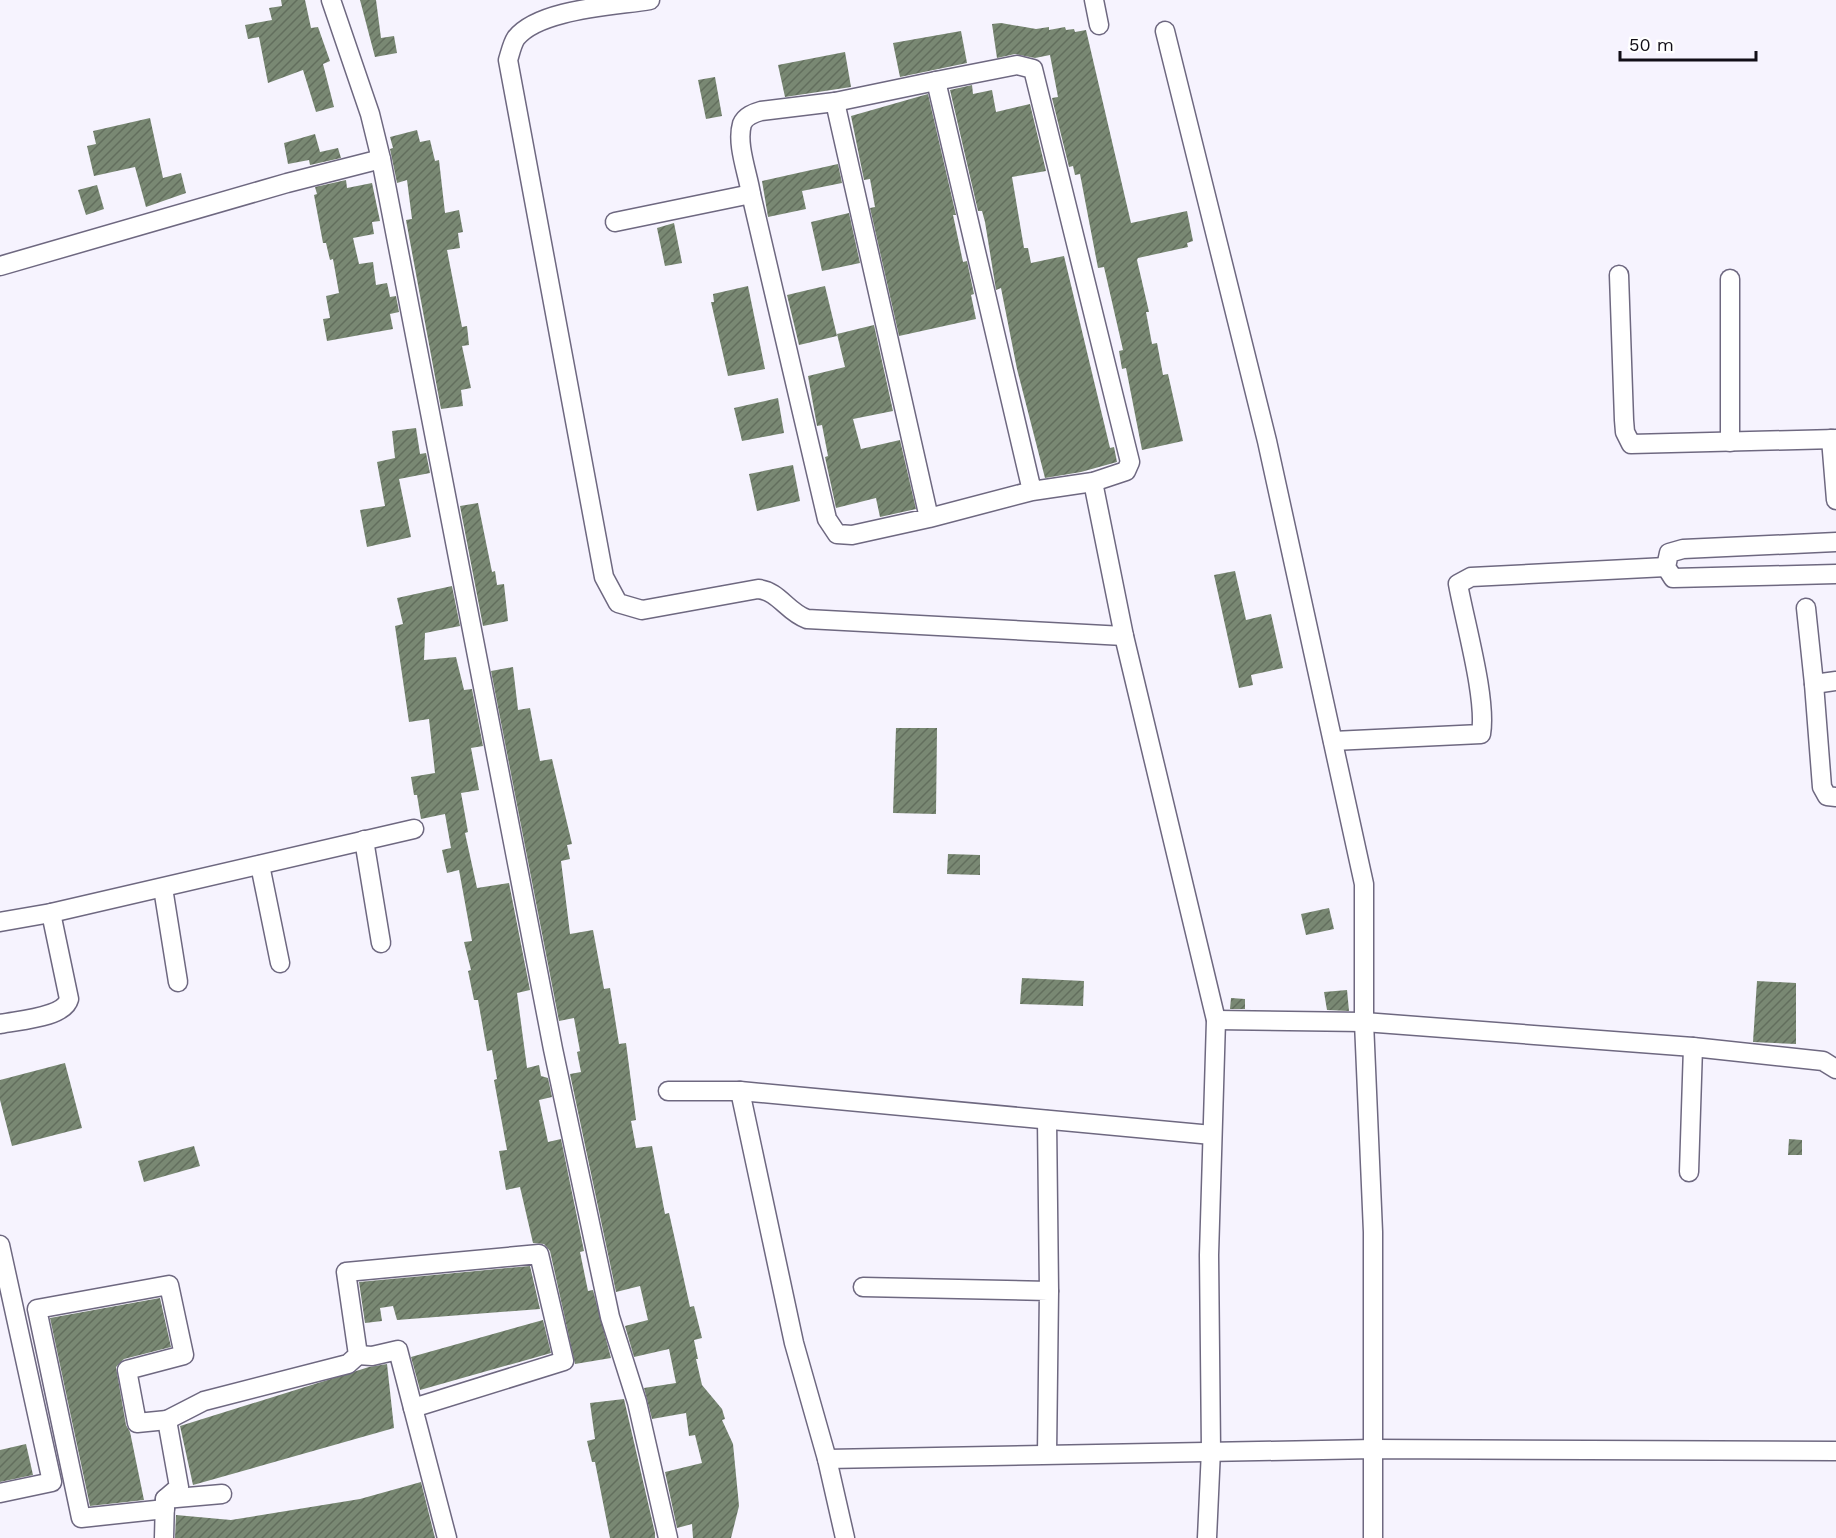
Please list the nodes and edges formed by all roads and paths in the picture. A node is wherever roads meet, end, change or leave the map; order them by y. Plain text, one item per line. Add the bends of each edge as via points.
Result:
1 (331, 0) edge
2 (650, 0) edge
3 (1094, 0) edge
4 (1098, 25) dead end
5 (1165, 31) dead end
6 (936, 81) junction
7 (836, 102) junction
8 (381, 159) junction
9 (751, 194) junction
10 (615, 222) dead end
11 (0, 266) edge
12 (1620, 274) dead end
13 (1730, 279) dead end
14 (1834, 439) edge
15 (1730, 442) junction
16 (1093, 482) junction
17 (1032, 491) junction
18 (1836, 500) edge
19 (929, 518) junction
20 (1836, 542) edge
21 (1666, 567) junction
22 (1836, 574) edge
23 (1806, 608) dead end
24 (1124, 636) junction
25 (1836, 681) edge
26 (1814, 684) junction
27 (1333, 741) junction
28 (1836, 797) edge
29 (414, 830) dead end
30 (364, 840) junction
31 (260, 865) junction
32 (163, 888) junction
33 (51, 913) junction
34 (0, 922) edge
35 (381, 943) dead end
36 (280, 963) dead end
37 (178, 982) dead end
38 (1216, 1020) junction
39 (1364, 1022) junction
40 (0, 1024) edge
41 (1693, 1047) junction
42 (1836, 1069) edge
43 (668, 1091) dead end
44 (740, 1091) junction
45 (1047, 1120) junction
46 (1212, 1135) junction
47 (1689, 1172) dead end
48 (0, 1245) edge
49 (863, 1287) dead end
50 (1049, 1291) junction
51 (358, 1355) junction
52 (413, 1408) junction
53 (167, 1420) junction
54 (1374, 1449) junction
55 (1211, 1450) junction
56 (1836, 1451) edge
57 (1047, 1454) junction
58 (827, 1459) junction
59 (0, 1494) edge
60 (222, 1494) dead end
61 (165, 1504) junction
62 (164, 1538) edge
63 (447, 1538) edge
64 (668, 1538) edge
65 (845, 1538) edge
66 (1207, 1538) edge
67 (1373, 1538) edge

1 - 8 street via 370,114
2 - 24 street via 546,19 516,39 508,60 603,577 618,603 642,610 758,589 768,590 797,616 807,619
3 - 4 street
5 - 27 street via 1267,441
6 - 7 street
6 - 16 street via 1017,65 1033,69 1130,462 1126,471
6 - 17 street
7 - 9 street via 749,115 742,123 741,140
7 - 19 street
8 - 11 street
8 - 64 street via 553,1048 610,1317 637,1402
9 - 10 street
9 - 19 street via 827,519 837,534 852,535
12 - 15 street via 1624,420 1631,444
13 - 15 street
14 - 15 street
14 - 18 street
16 - 17 street
16 - 24 street
17 - 19 street
20 - 21 street via 1683,549 1669,553
21 - 22 street via 1673,578
21 - 27 street via 1471,577 1458,584 1480,701 1481,734
23 - 26 street
24 - 38 street
25 - 26 street
26 - 28 street via 1822,787 1827,796
27 - 39 street via 1364,884
29 - 30 street
30 - 31 street
30 - 35 street
31 - 32 street
31 - 36 street
32 - 33 street
32 - 37 street
33 - 34 street
33 - 40 street via 68,1005 60,1012
38 - 39 street
38 - 46 street
39 - 41 street
39 - 54 street via 1373,1232
41 - 42 street via 1822,1061
41 - 47 street
43 - 44 street
44 - 45 street
44 - 58 street via 794,1343
45 - 46 street
45 - 50 street
46 - 55 street
48 - 59 street via 52,1482
49 - 50 street
50 - 57 street
51 - 52 street via 399,1350
51 - 52 street via 346,1272 539,1254 564,1361
51 - 53 street via 348,1364 204,1401
52 - 63 street
53 - 61 street via 179,1487
53 - 61 street via 136,1423 127,1370 183,1355 169,1286 37,1310 81,1518
54 - 55 street
54 - 56 street
54 - 67 street
55 - 57 street
55 - 66 street
57 - 58 street
58 - 65 street
60 - 61 street
61 - 62 street

